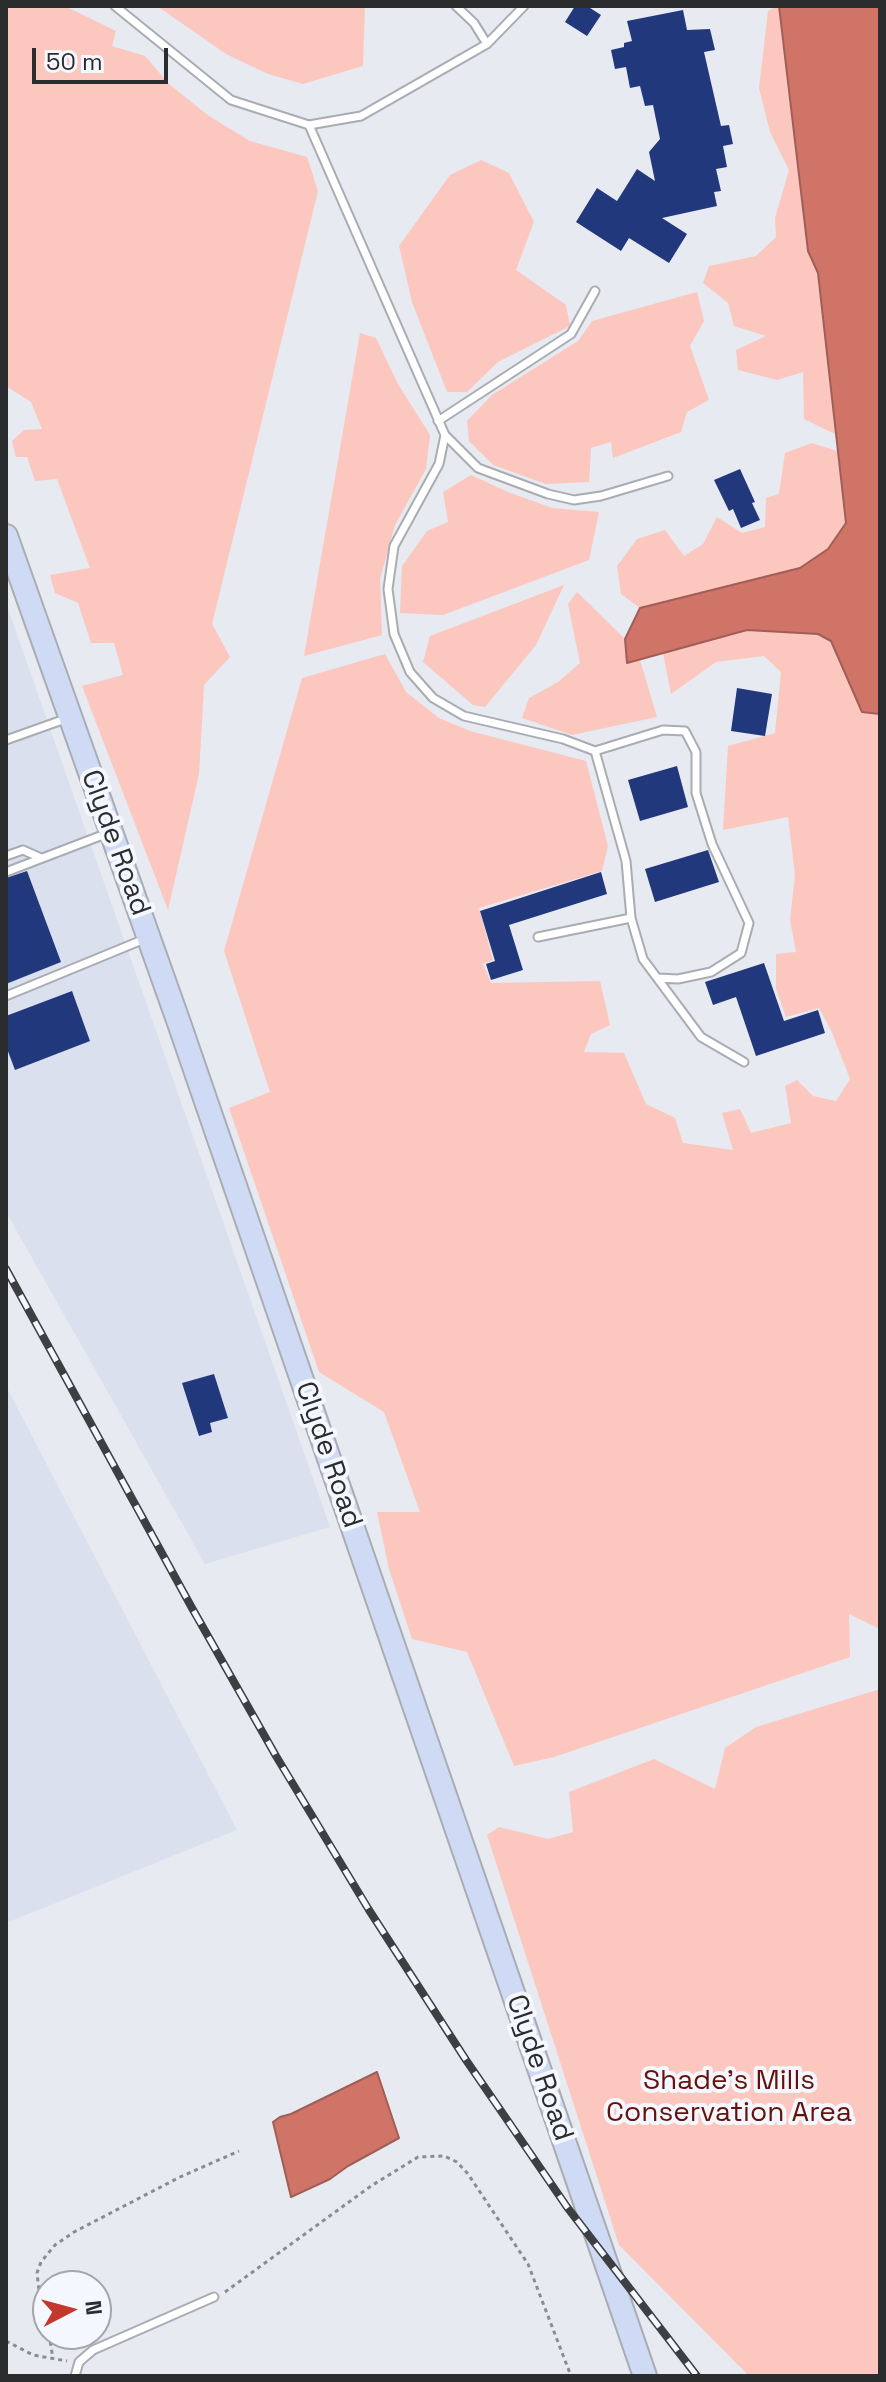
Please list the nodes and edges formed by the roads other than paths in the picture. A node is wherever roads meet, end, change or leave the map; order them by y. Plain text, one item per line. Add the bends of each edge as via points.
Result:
1 (115, 6) edge
2 (456, 6) edge
3 (524, 6) edge
4 (487, 44) junction
5 (309, 125) junction
6 (595, 291) dead end
7 (438, 421) junction
8 (445, 435) junction
9 (668, 476) dead end
10 (6, 536) edge
11 (71, 717) junction
12 (6, 740) edge
13 (595, 751) junction
14 (112, 831) junction
15 (6, 856) edge
16 (41, 858) junction
17 (6, 872) edge
18 (631, 918) junction
19 (149, 937) junction
20 (538, 937) dead end
21 (658, 978) junction
22 (6, 996) edge
23 (744, 1062) dead end
24 (214, 2297) road end
25 (75, 2376) edge
26 (645, 2376) edge

1 - 5 lane via 231,100
2 - 4 lane
3 - 4 lane
4 - 5 lane via 361,116
5 - 7 lane
6 - 7 lane via 571,334
7 - 8 lane
8 - 9 lane via 478,468 574,500
8 - 13 lane via 439,464 394,546 388,589 394,634 410,672 433,698 464,716
10 - 11 main road, Clyde Road
11 - 12 lane
11 - 14 main road, Clyde Road
13 - 18 lane via 626,861
13 - 21 lane via 663,730 685,731 696,752 696,793 712,844 749,923 741,953 711,972
14 - 16 lane
14 - 19 main road, Clyde Road
15 - 16 lane via 23,850
16 - 17 lane
18 - 20 lane
18 - 21 lane via 643,959
19 - 22 lane
19 - 26 main road, Clyde Road
21 - 23 lane via 701,1037
24 - 25 lane via 93,2350 79,2362

